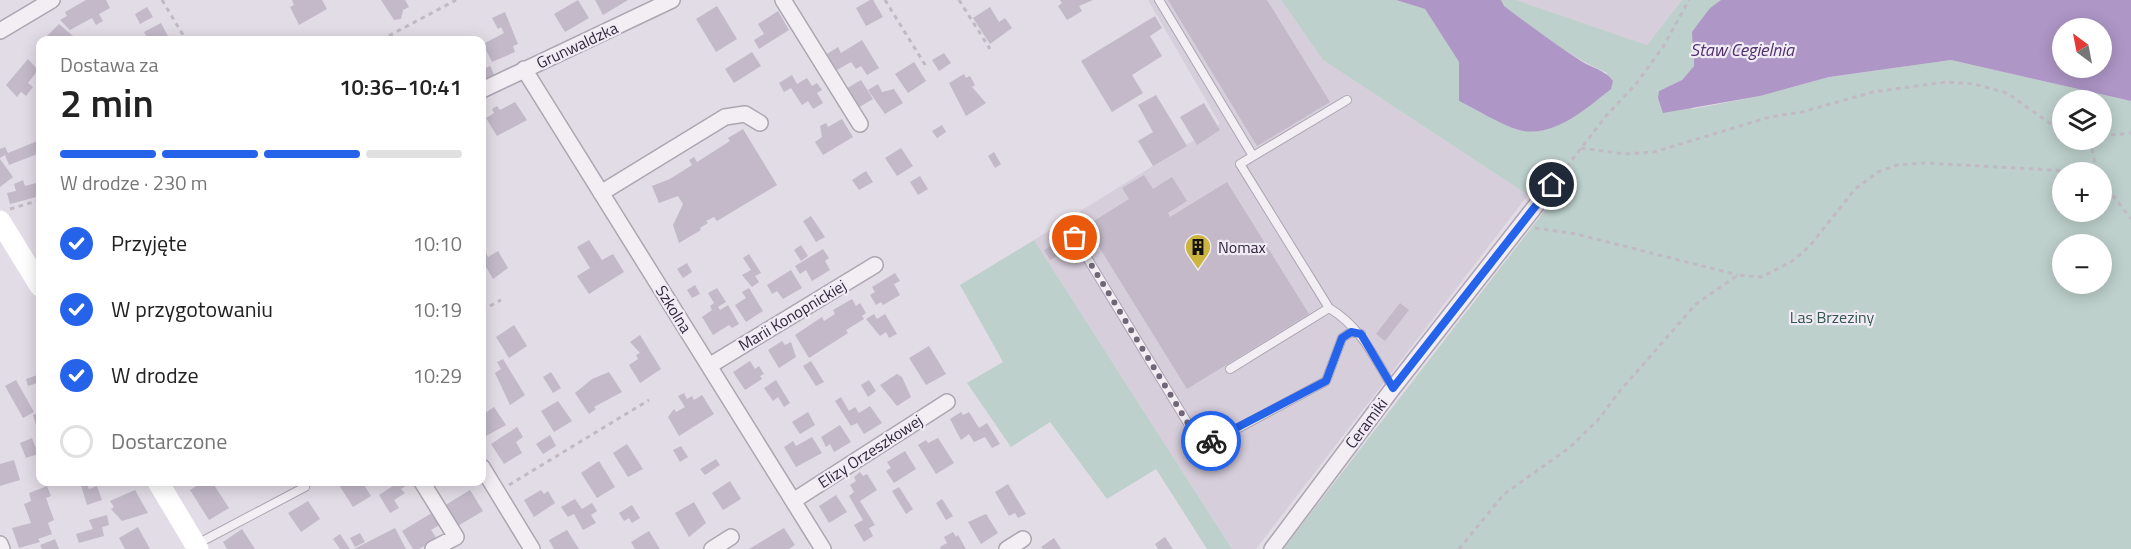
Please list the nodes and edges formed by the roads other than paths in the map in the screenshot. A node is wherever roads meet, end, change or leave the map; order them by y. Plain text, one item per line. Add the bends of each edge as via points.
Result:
1 (52, 0) edge
2 (672, 0) edge
3 (783, 0) edge
4 (1160, 0) edge
5 (0, 31) edge
6 (524, 69) junction
7 (486, 88) edge
8 (1347, 99) dead end
9 (760, 123) dead end
10 (860, 124) dead end
11 (1253, 156) junction
12 (1552, 185) road end
13 (601, 193) junction
14 (2, 216) edge
15 (1075, 238) dead end
16 (875, 265) dead end
17 (36, 279) edge
18 (1329, 309) junction
19 (1361, 334) junction
20 (709, 366) junction
21 (1230, 369) dead end
22 (1393, 388) junction
23 (947, 402) dead end
24 (486, 474) edge
25 (160, 486) edge
26 (304, 486) edge
27 (424, 486) edge
28 (793, 501) junction
29 (731, 537) dead end
30 (1023, 539) dead end
31 (0, 544) edge
32 (197, 547) edge
33 (2, 549) edge
34 (433, 549) edge
35 (532, 549) edge
36 (712, 549) edge
37 (823, 549) edge
38 (1007, 549) edge
39 (1272, 549) edge

1 - 5 street
2 - 6 street, Grunwaldzka
3 - 10 street
4 - 11 lane
6 - 7 street, Grunwaldzka
6 - 13 street, Szkolna
8 - 11 lane
9 - 13 street via 745,114 725,117
11 - 18 lane via 1240,164
12 - 22 street, Ceramiki
13 - 20 street, Szkolna
14 - 17 street
15 - 19 lane via 1201,439 1218,439 1326,381 1342,338 1351,332
16 - 20 street, Marii Konopnickiej
18 - 19 lane via 1347,319
18 - 21 lane
19 - 22 lane
20 - 28 street, Szkolna
22 - 39 street, Ceramiki
23 - 28 street, Elizy Orzeszkowej
24 - 35 street
25 - 32 street
26 - 32 lane
27 - 34 street via 456,537
28 - 37 street, Szkolna
29 - 36 street
30 - 38 street
31 - 33 street

